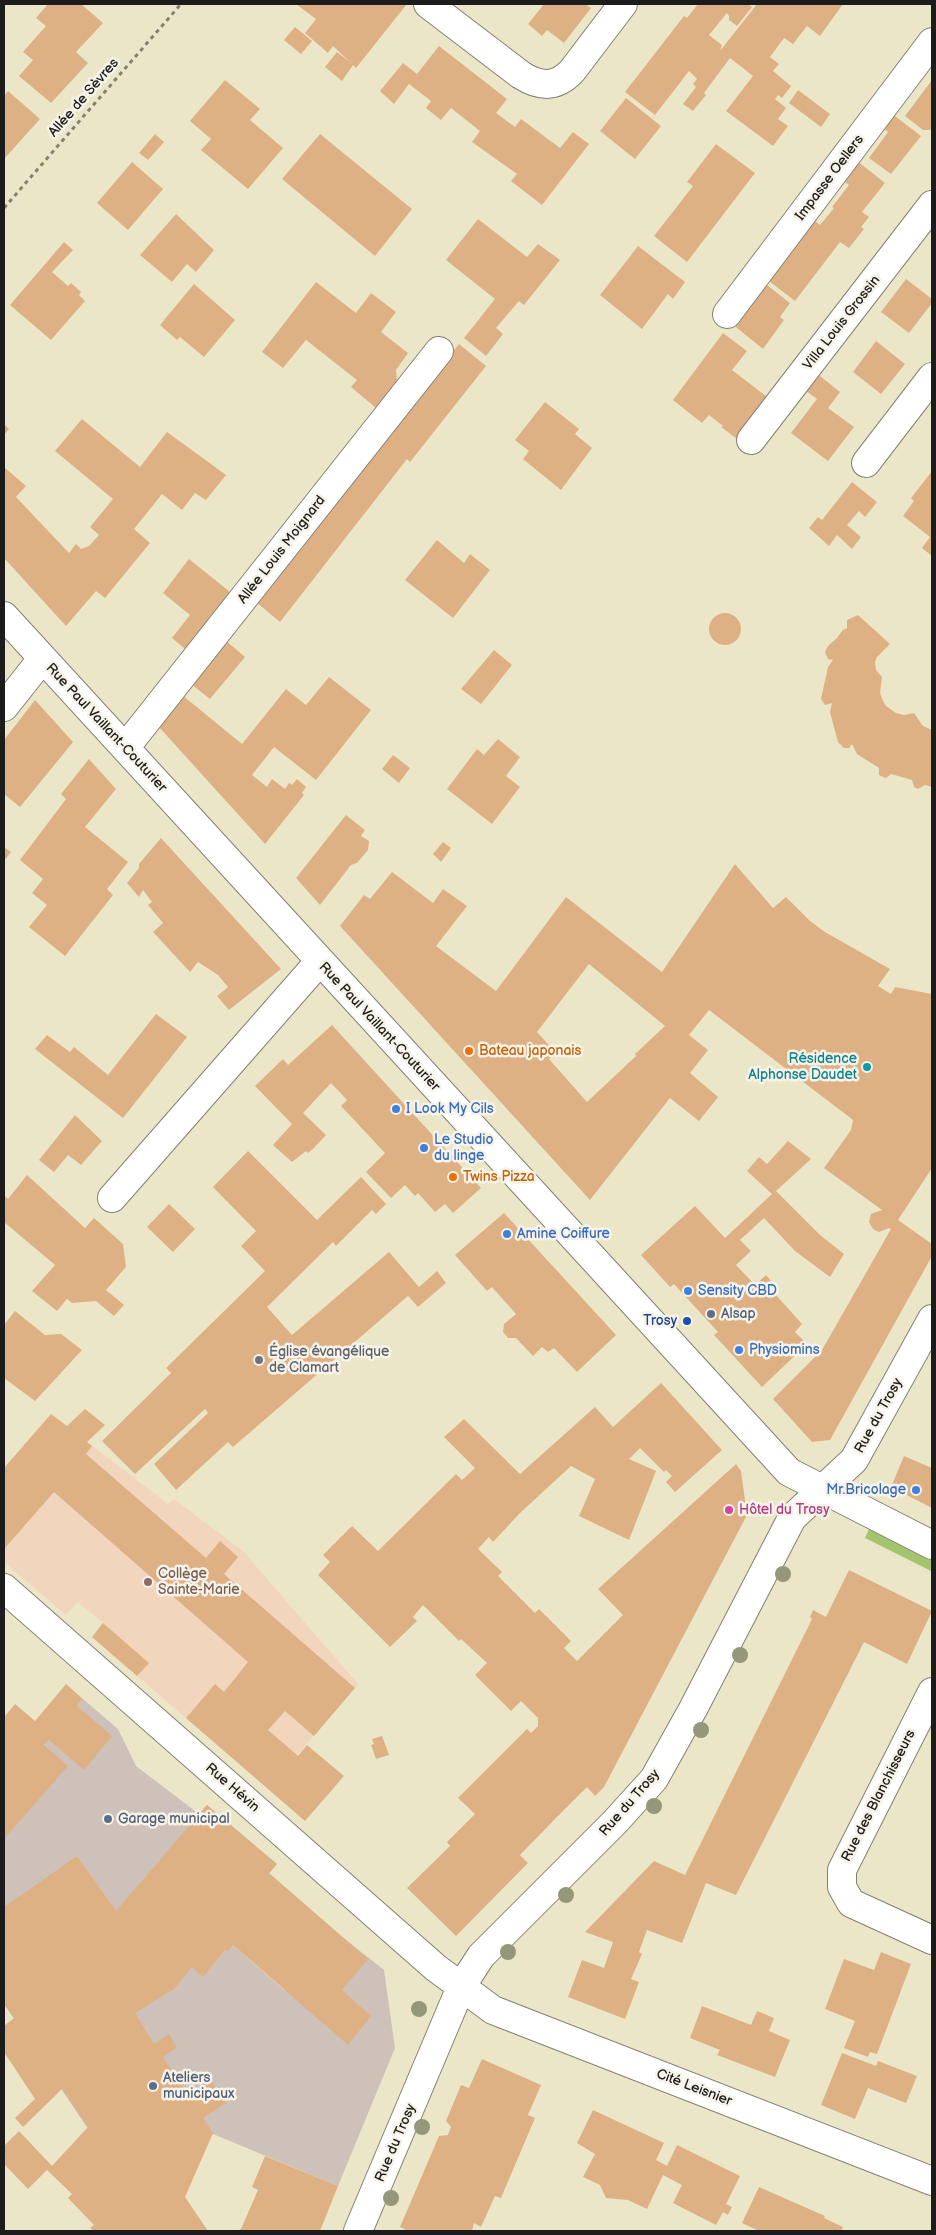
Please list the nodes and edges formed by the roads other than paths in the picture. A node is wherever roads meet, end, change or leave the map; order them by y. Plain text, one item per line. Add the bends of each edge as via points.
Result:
1 (428, 4) edge
2 (624, 4) edge
3 (932, 42) edge
4 (932, 205) edge
5 (727, 314) dead end
6 (439, 351) dead end
7 (932, 377) edge
8 (752, 440) dead end
9 (866, 463) dead end
10 (4, 616) edge
11 (42, 658) junction
12 (4, 707) edge
13 (125, 748) junction
14 (319, 962) junction
15 (112, 1198) dead end
16 (932, 1319) edge
17 (821, 1489) junction
18 (932, 1545) edge
19 (4, 1588) edge
20 (932, 1692) edge
21 (932, 1940) edge
22 (461, 1987) junction
23 (932, 2181) edge
24 (358, 2231) edge

1 - 2 street via 532,83 544,85 564,79 572,71
3 - 5 street, Impasse Oellers
4 - 8 street, Villa Louis Grossin
6 - 13 street, Allée Louis Moignard
7 - 9 street
10 - 11 street, Rue Paul Vaillant-Couturier
11 - 12 street
11 - 13 street, Rue Paul Vaillant-Couturier
13 - 14 street, Rue Paul Vaillant-Couturier
14 - 15 street
14 - 17 street, Rue Paul Vaillant-Couturier via 789,1472
16 - 17 street, Rue du Trosy via 854,1460
17 - 18 street, Rue Paul Vaillant-Couturier
17 - 22 street, Rue du Trosy via 792,1518 694,1709 654,1779 481,1956
19 - 22 street, Rue Hévin via 420,1955
20 - 21 street, Rue des Blanchisseurs via 842,1870 842,1887 851,1904
22 - 23 street, Cité Leisnier via 493,2010
22 - 24 street, Rue du Trosy

